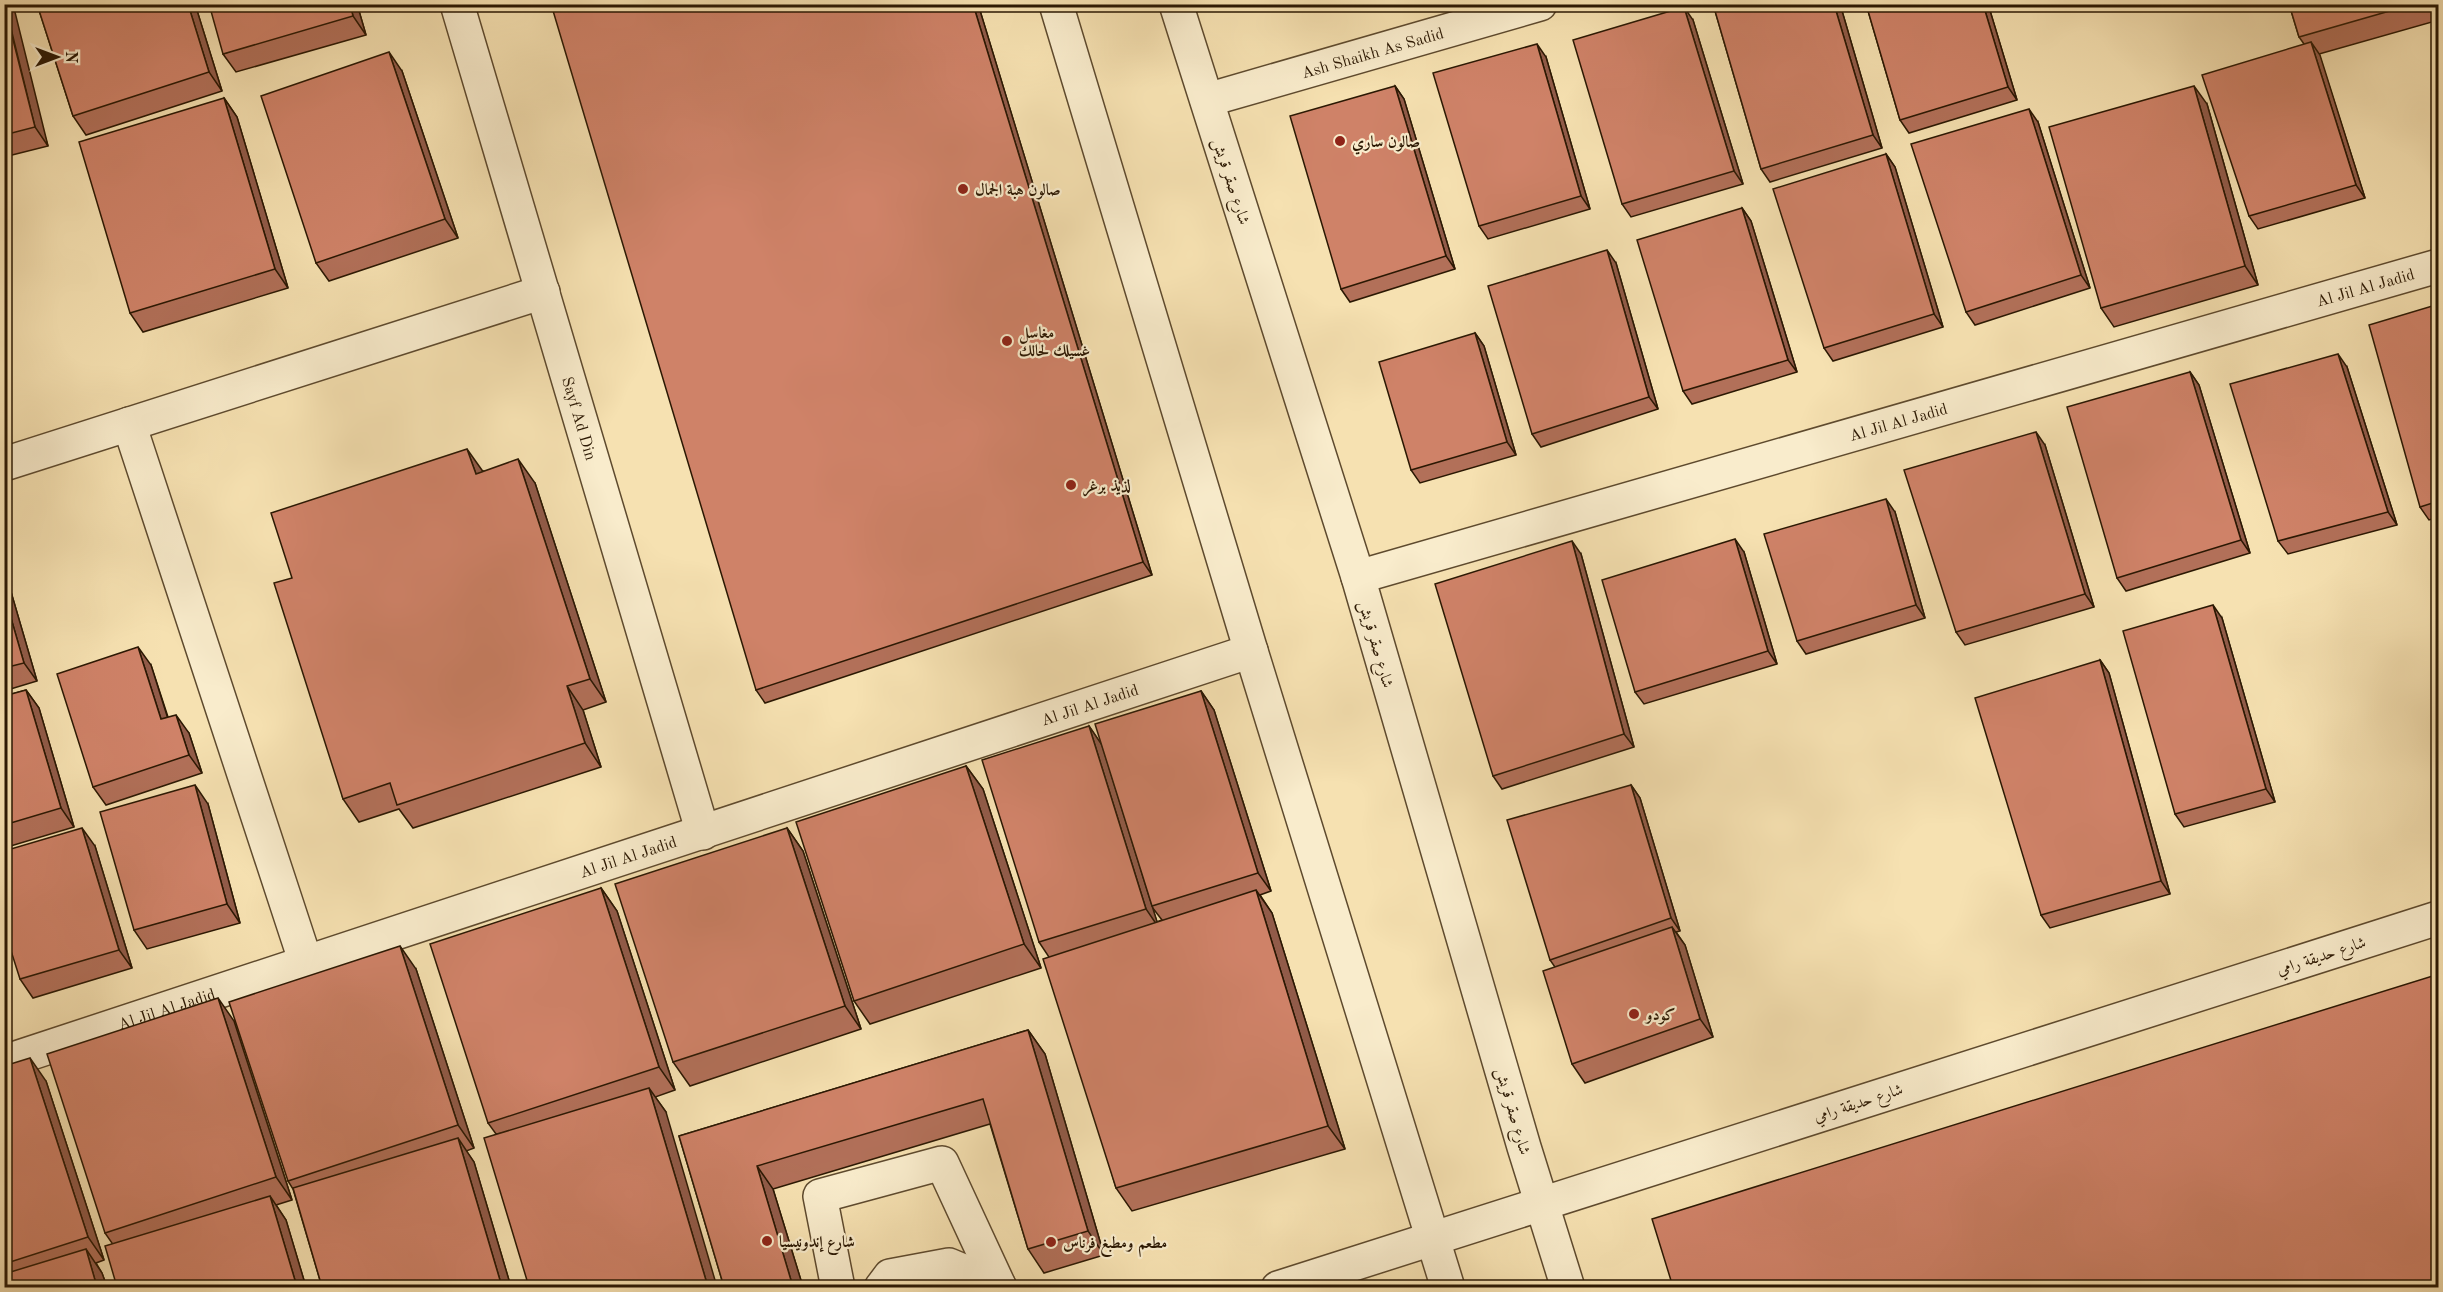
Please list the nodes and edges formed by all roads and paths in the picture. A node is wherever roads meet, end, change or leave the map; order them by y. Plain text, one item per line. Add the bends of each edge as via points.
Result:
1 (457, 4) edge
2 (1056, 4) edge
3 (1176, 4) edge
4 (1540, 4) edge
5 (1207, 100) junction
6 (2439, 266) edge
7 (543, 292) junction
8 (129, 424) junction
9 (4, 464) edge
10 (1358, 577) junction
11 (1251, 651) junction
12 (703, 833) junction
13 (2439, 918) edge
14 (306, 963) junction
15 (4, 1062) edge
16 (1542, 1204) junction
17 (1434, 1238) junction
18 (838, 1287) edge
19 (881, 1287) edge
20 (999, 1287) edge
21 (1278, 1287) edge
22 (1448, 1287) edge
23 (1568, 1287) edge

1 - 7 street, Sayf Ad Din
2 - 11 street
3 - 5 street, شارع صقر قريش
4 - 5 street, Ash Shaikh As Sadid
5 - 10 street, شارع صقر قريش
6 - 10 street, Al Jil Al Jadid
7 - 8 street
7 - 12 street, Sayf Ad Din
8 - 9 street
8 - 14 street
10 - 16 street, شارع صقر قريش
11 - 12 street, Al Jil Al Jadid
11 - 17 street
12 - 14 street, Al Jil Al Jadid
13 - 16 street, شارع حديقة رامي
14 - 15 street, Al Jil Al Jadid
16 - 17 street, شارع حديقة رامي
16 - 23 street, شارع صقر قريش
17 - 21 street, شارع حديقة رامي
17 - 22 street
18 - 20 street via 820,1196 942,1163
19 - 20 street via 890,1276 949,1265

